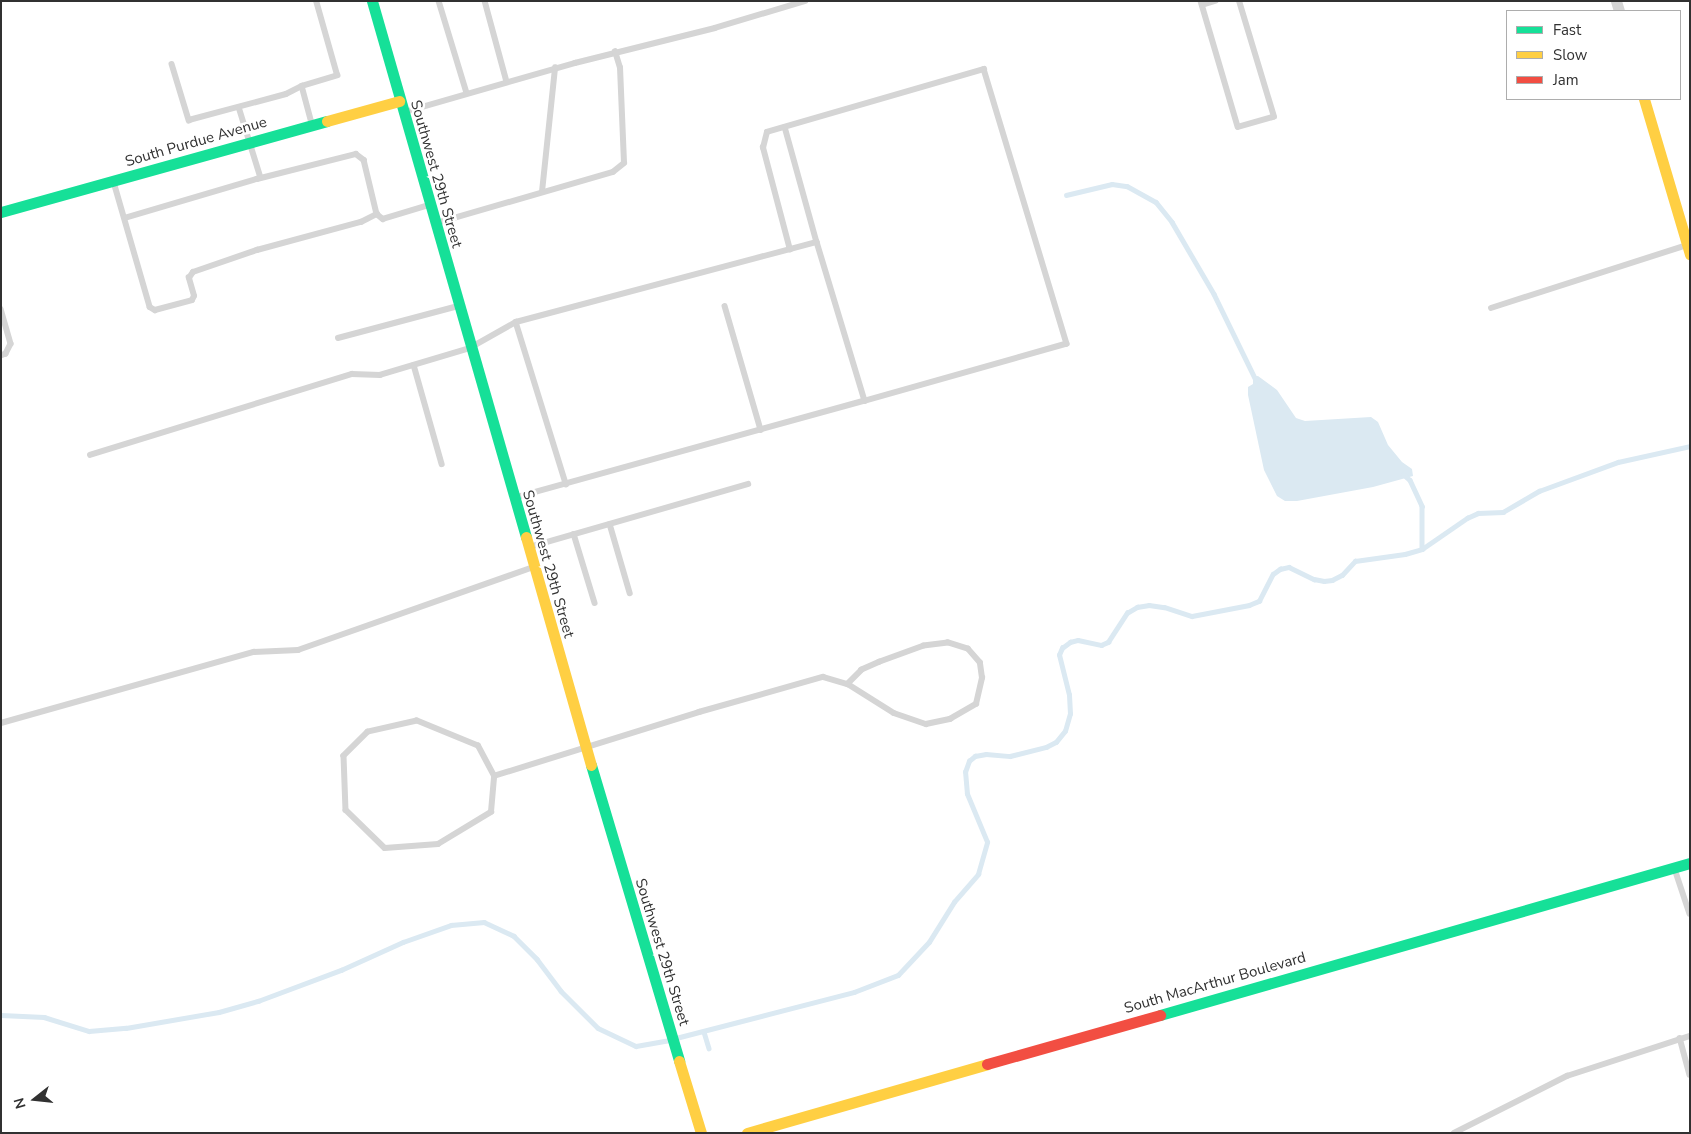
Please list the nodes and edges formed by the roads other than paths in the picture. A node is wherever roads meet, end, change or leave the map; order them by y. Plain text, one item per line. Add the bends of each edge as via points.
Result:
1 (316, 1) edge
2 (372, 1) edge
3 (439, 1) edge
4 (485, 1) edge
5 (806, 1) edge
6 (1215, 1) edge
7 (1239, 1) edge
8 (1201, 3) edge
9 (615, 52) junction
10 (172, 64) dead end
11 (555, 68) junction
12 (507, 82) junction
13 (302, 86) junction
14 (468, 93) junction
15 (1644, 100) edge
16 (399, 101) junction
17 (239, 106) junction
18 (403, 113) junction
19 (313, 125) junction
20 (785, 127) junction
21 (250, 142) junction
22 (261, 178) junction
23 (114, 181) junction
24 (542, 192) junction
25 (429, 205) junction
26 (1, 212) edge
27 (377, 214) junction
28 (125, 218) junction
29 (435, 223) junction
30 (817, 242) junction
31 (1688, 249) edge
32 (790, 250) junction
33 (458, 306) junction
34 (725, 306) dead end
35 (1491, 308) dead end
36 (1, 309) edge
37 (516, 322) junction
38 (338, 338) dead end
39 (470, 348) junction
40 (1, 356) edge
41 (414, 365) junction
42 (864, 401) junction
43 (762, 430) junction
44 (90, 454) dead end
45 (442, 464) dead end
46 (566, 484) junction
47 (748, 484) dead end
48 (514, 499) junction
49 (610, 524) junction
50 (574, 534) junction
51 (528, 548) junction
52 (534, 567) junction
53 (630, 593) dead end
54 (595, 603) dead end
55 (848, 684) junction
56 (1, 723) edge
57 (585, 747) junction
58 (494, 776) junction
59 (1690, 862) edge
60 (1674, 867) junction
61 (1690, 914) edge
62 (1690, 1036) edge
63 (1680, 1038) junction
64 (1690, 1075) edge
65 (701, 1133) edge
66 (748, 1133) edge
67 (1454, 1133) edge

1 - 13 lane via 337,75
2 - 16 street, Southwest 29th Street
3 - 14 lane
4 - 12 lane
5 - 9 lane via 715,28
6 - 8 lane
7 - 8 lane via 1274,117 1238,127
9 - 11 lane
9 - 24 lane via 620,68 624,163 613,172
10 - 17 lane via 189,120
11 - 12 lane
11 - 24 lane
12 - 14 lane
13 - 17 lane via 286,94
13 - 19 lane
14 - 18 lane
15 - 31 street
16 - 18 street, Southwest 29th Street
16 - 19 street, South Purdue Avenue
17 - 21 lane
18 - 25 street, Southwest 29th Street
19 - 21 street, South Purdue Avenue
20 - 30 lane
20 - 32 lane via 768,132 763,148
20 - 42 lane via 984,69 1067,344
21 - 22 lane
21 - 23 street, South Purdue Avenue
22 - 27 lane via 356,154 364,160
22 - 28 lane
23 - 26 street, South Purdue Avenue
23 - 28 lane
24 - 29 lane
25 - 27 lane via 383,219
25 - 29 street, Southwest 29th Street
27 - 28 lane via 361,222 257,250 193,272 188,278 194,296 192,300 155,310 150,307
29 - 33 street, Southwest 29th Street
30 - 32 lane
30 - 42 lane
31 - 35 lane
32 - 37 lane
33 - 38 lane
33 - 39 street, Southwest 29th Street
34 - 43 lane
36 - 40 lane via 11,344 6,354
37 - 39 lane
37 - 46 lane
39 - 41 lane
39 - 48 street, Southwest 29th Street
41 - 44 lane via 380,375 352,374
41 - 45 lane
42 - 43 lane
43 - 46 lane
46 - 48 lane
47 - 49 lane
48 - 51 street, Southwest 29th Street
49 - 50 lane
49 - 53 lane
50 - 51 lane
50 - 54 lane
51 - 52 street, Southwest 29th Street
52 - 56 lane via 298,650 254,652
52 - 57 street, Southwest 29th Street
55 - 55 lane via 894,713 926,724 950,720 976,704 982,678 980,663 968,649 948,643 924,646 880,662 862,670
55 - 57 lane via 823,677
57 - 58 lane
57 - 65 street, Southwest 29th Street
58 - 58 lane via 490,812 438,844 385,848 346,810 344,756 368,732 417,721 478,746
59 - 60 street, South MacArthur Boulevard
60 - 61 lane
60 - 66 street, South MacArthur Boulevard
62 - 63 lane
63 - 64 lane
63 - 67 lane via 1567,1076

